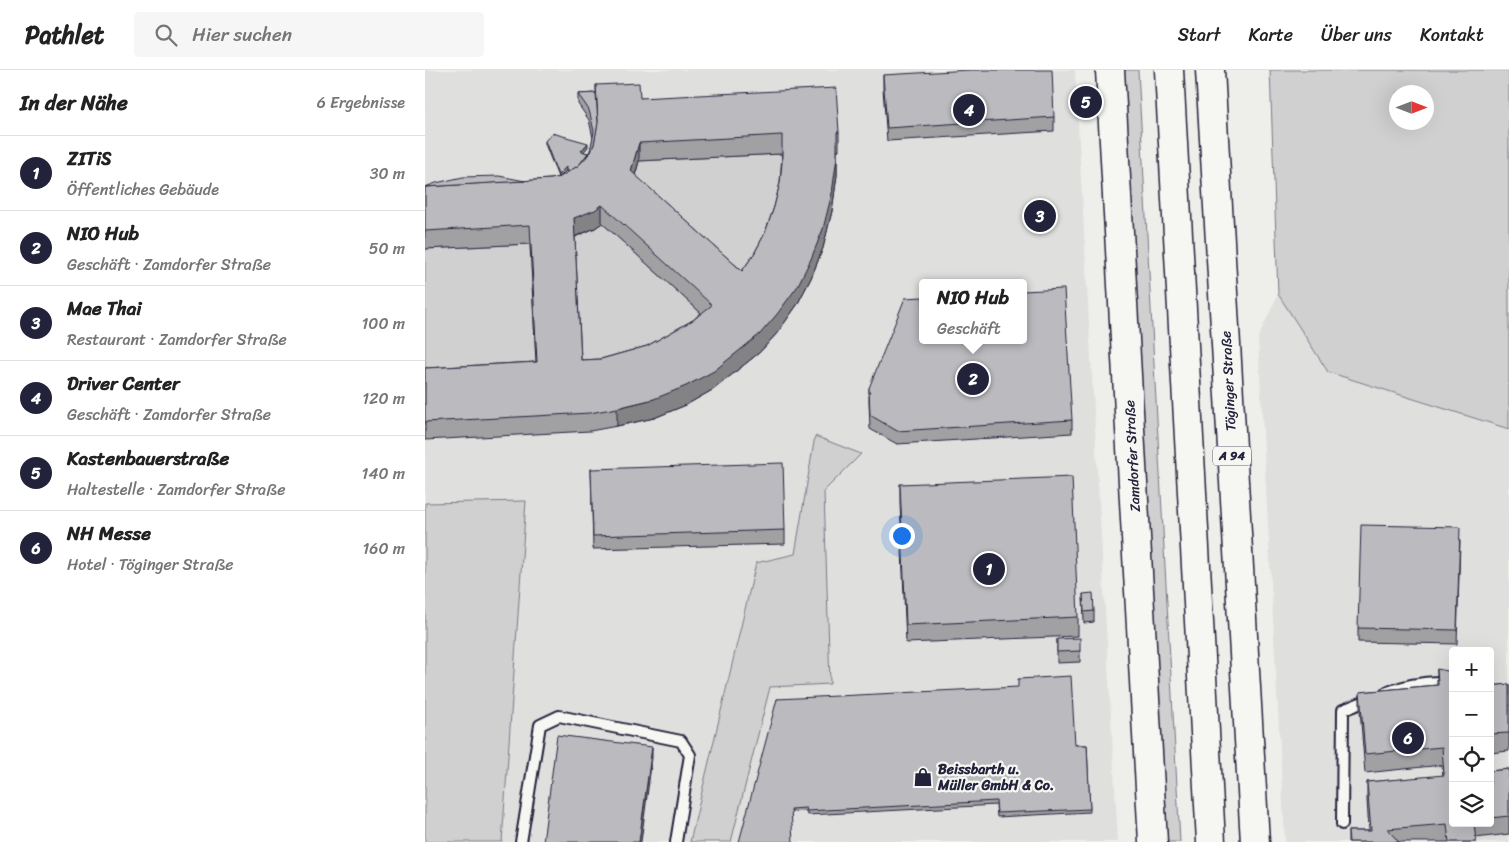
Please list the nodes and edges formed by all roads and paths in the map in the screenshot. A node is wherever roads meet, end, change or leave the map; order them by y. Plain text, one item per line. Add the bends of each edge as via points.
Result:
1 (1110, 70) edge
2 (1169, 70) edge
3 (1210, 70) edge
4 (1449, 682) edge
5 (1342, 824) dead end
6 (521, 842) edge
7 (676, 842) edge
8 (1153, 842) edge
9 (1211, 842) edge
10 (1255, 842) edge

1 - 8 main road, Zamdorfer Straße
2 - 9 main road
3 - 10 main road, Töginger Straße / A 94
4 - 5 lane via 1402,687 1343,710
6 - 7 lane via 540,725 559,716 681,741 690,755

